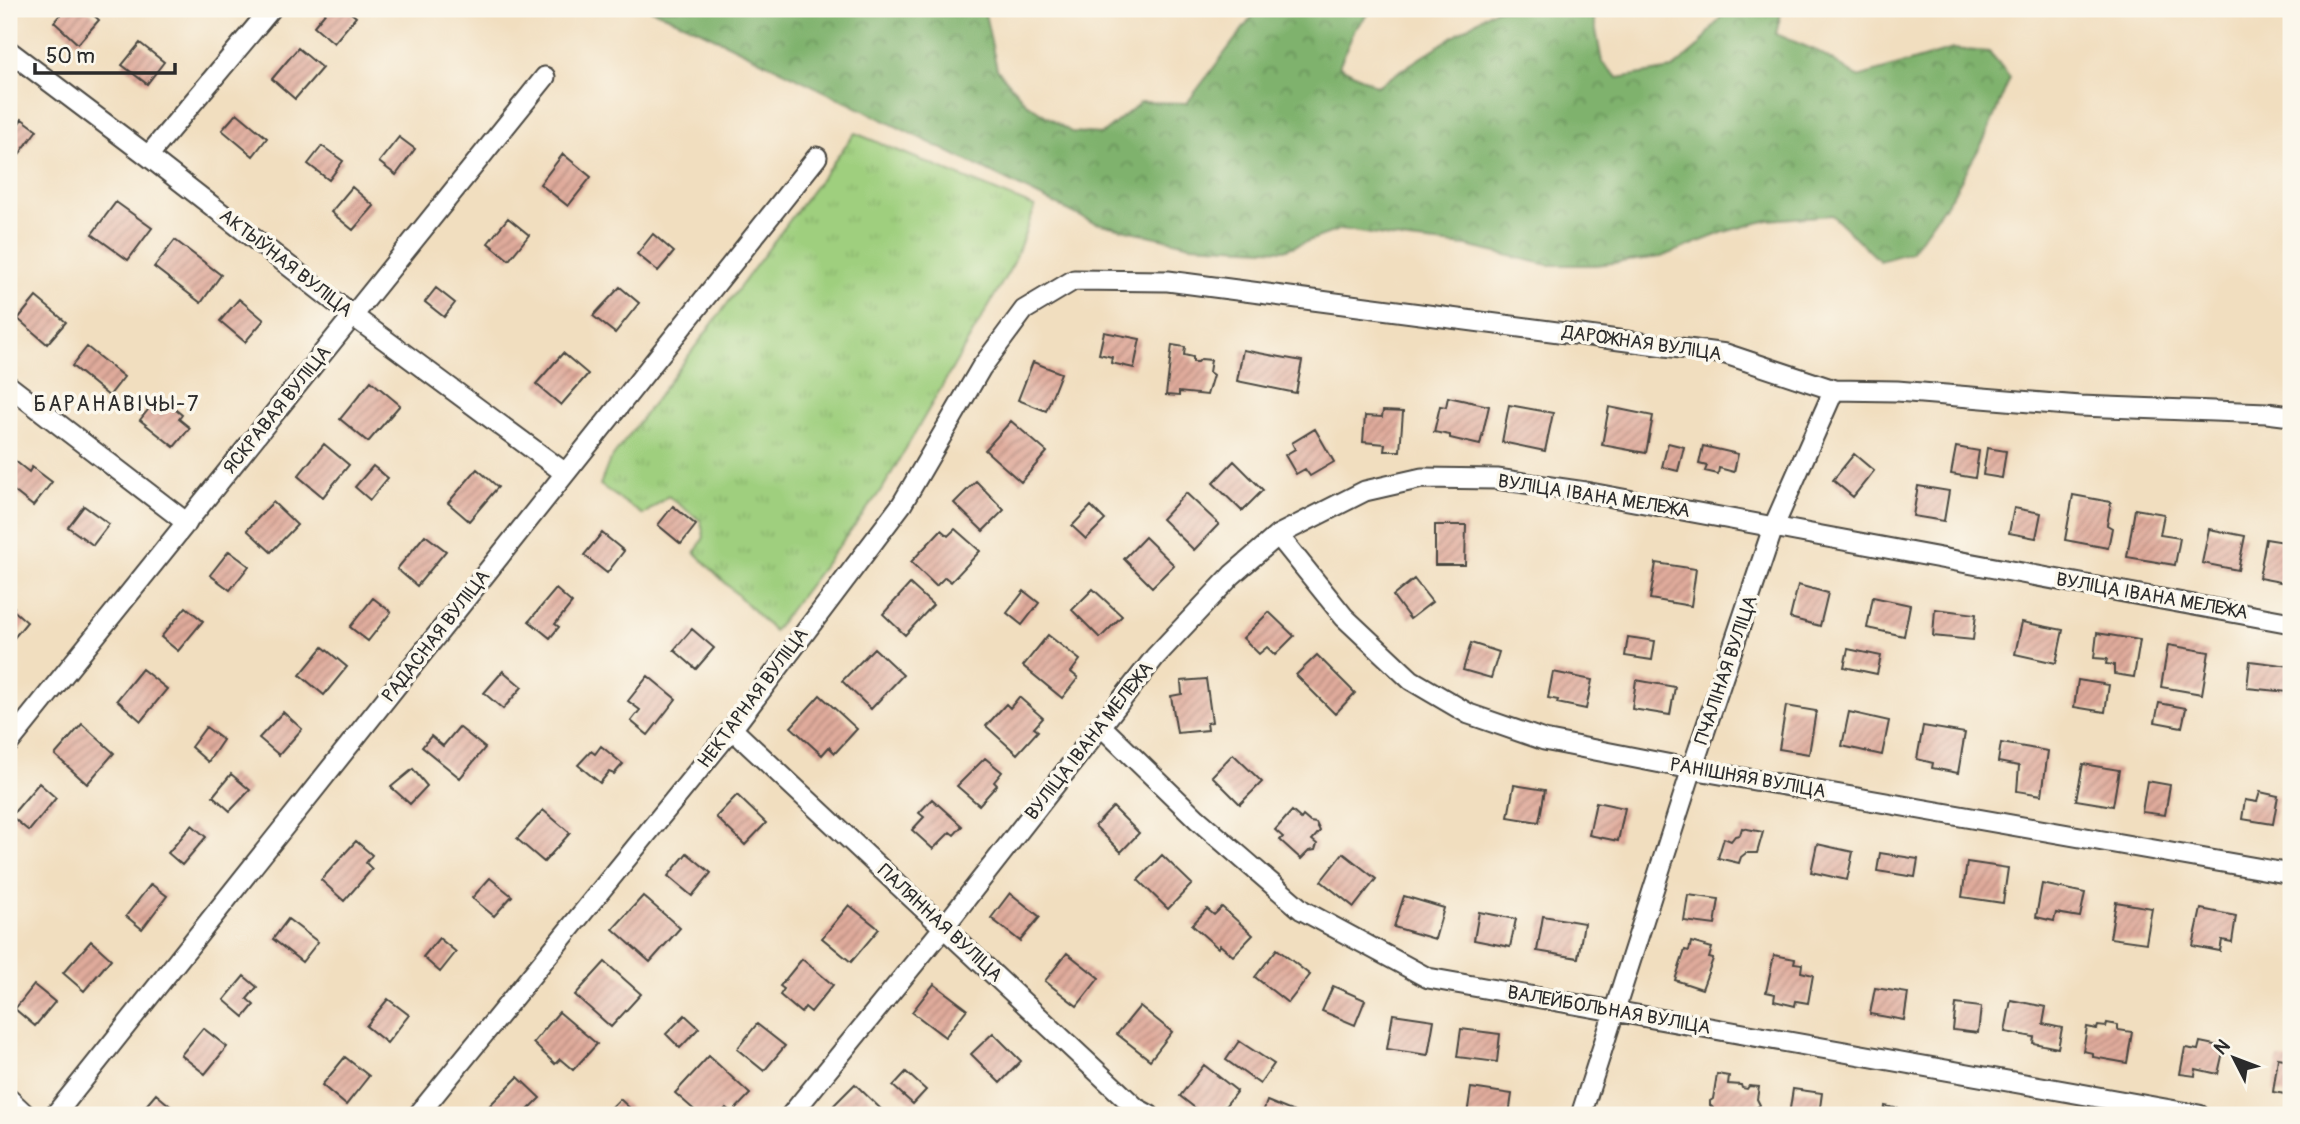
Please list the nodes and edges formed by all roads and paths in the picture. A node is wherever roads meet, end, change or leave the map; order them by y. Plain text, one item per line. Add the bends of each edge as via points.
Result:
1 (271, 9) edge
2 (9, 51) edge
3 (545, 77) dead end
4 (148, 156) junction
5 (817, 157) dead end
6 (1074, 279) joint
7 (353, 316) junction
8 (9, 386) edge
9 (1835, 390) junction
10 (2291, 416) edge
11 (565, 473) junction
12 (187, 523) junction
13 (1773, 527) junction
14 (1278, 535) junction
15 (2291, 623) edge
16 (15, 723) edge
17 (1101, 726) junction
18 (732, 729) junction
19 (9, 743) edge
20 (1692, 769) junction
21 (2291, 874) edge
22 (944, 927) junction
23 (1614, 1010) junction
24 (9, 1099) edge
25 (26, 1115) edge
26 (55, 1115) edge
27 (419, 1115) edge
28 (791, 1115) edge
29 (1149, 1115) edge
30 (1581, 1115) edge
31 (2199, 1115) edge

1 - 4 street
2 - 4 street, АКТЫЎНАЯ ВУЛІЦА
3 - 7 street, ЯСКРАВАЯ ВУЛІЦА
4 - 7 street, АКТЫЎНАЯ ВУЛІЦА
5 - 11 street, РАДАСНАЯ ВУЛІЦА
6 - 9 street, ДАРОЖНАЯ ВУЛІЦА via 1168,281 1726,354
6 - 18 street, НЕКТАРНАЯ ВУЛІЦА via 1024,310 981,368 902,504
7 - 11 street, АКТЫЎНАЯ ВУЛІЦА
7 - 12 street, ЯСКРАВАЯ ВУЛІЦА
8 - 12 street
9 - 10 street, ДАРОЖНАЯ ВУЛІЦА
9 - 13 street, ПЧАЛІНАЯ ВУЛІЦА
11 - 26 street, РАДАСНАЯ ВУЛІЦА
12 - 16 street, ЯСКРАВАЯ ВУЛІЦА
13 - 14 street, ВУЛІЦА ІВАНА МЕЛЕЖА via 1534,484 1422,478 1365,491
13 - 15 street, ВУЛІЦА ІВАНА МЕЛЕЖА
13 - 20 street, ПЧАЛІНАЯ ВУЛІЦА
14 - 17 street, ВУЛІЦА ІВАНА МЕЛЕЖА via 1189,618
14 - 20 street, РАНІШНЯЯ ВУЛІЦА via 1343,617 1411,680 1469,713 1544,740
16 - 19 street, ЯСКРАВАЯ ВУЛІЦА
17 - 22 street, ВУЛІЦА ІВАНА МЕЛЕЖА
17 - 23 street, ВАЛЕЙБОЛЬНАЯ ВУЛІЦА via 1197,820 1302,910 1428,978
18 - 22 street, ПАЛЯННАЯ ВУЛІЦА
18 - 27 street, НЕКТАРНАЯ ВУЛІЦА
20 - 21 street, РАНІШНЯЯ ВУЛІЦА
20 - 23 street, ПЧАЛІНАЯ ВУЛІЦА
22 - 28 street, ВУЛІЦА ІВАНА МЕЛЕЖА
22 - 29 street, ПАЛЯННАЯ ВУЛІЦА via 1136,1108
23 - 30 street, ПЧАЛІНАЯ ВУЛІЦА
23 - 31 street, ВАЛЕЙБОЛЬНАЯ ВУЛІЦА
24 - 25 street

